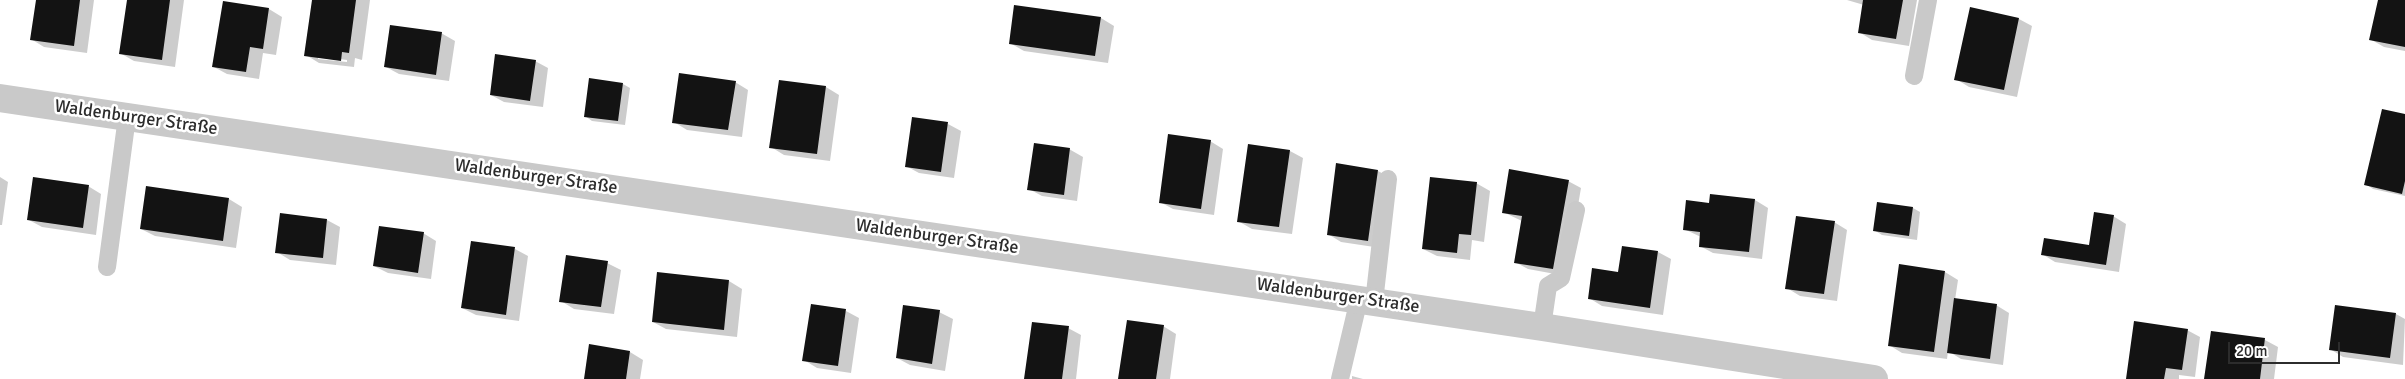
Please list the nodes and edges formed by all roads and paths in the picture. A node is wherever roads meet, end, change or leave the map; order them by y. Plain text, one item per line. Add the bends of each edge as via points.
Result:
1 (1928, 0) edge
2 (1914, 76) dead end
3 (0, 98) edge
4 (127, 117) junction
5 (1388, 179) dead end
6 (1576, 210) dead end
7 (107, 267) dead end
8 (1366, 301) junction
9 (1542, 327) junction
10 (1340, 379) edge
11 (1874, 379) edge

1 - 2 lane
3 - 4 street, Waldenburger Straße
4 - 7 lane
4 - 8 street, Waldenburger Straße
5 - 8 lane
6 - 9 lane via 1561,278 1548,286
8 - 9 street, Waldenburger Straße
8 - 10 lane
9 - 11 street, Waldenburger Straße

